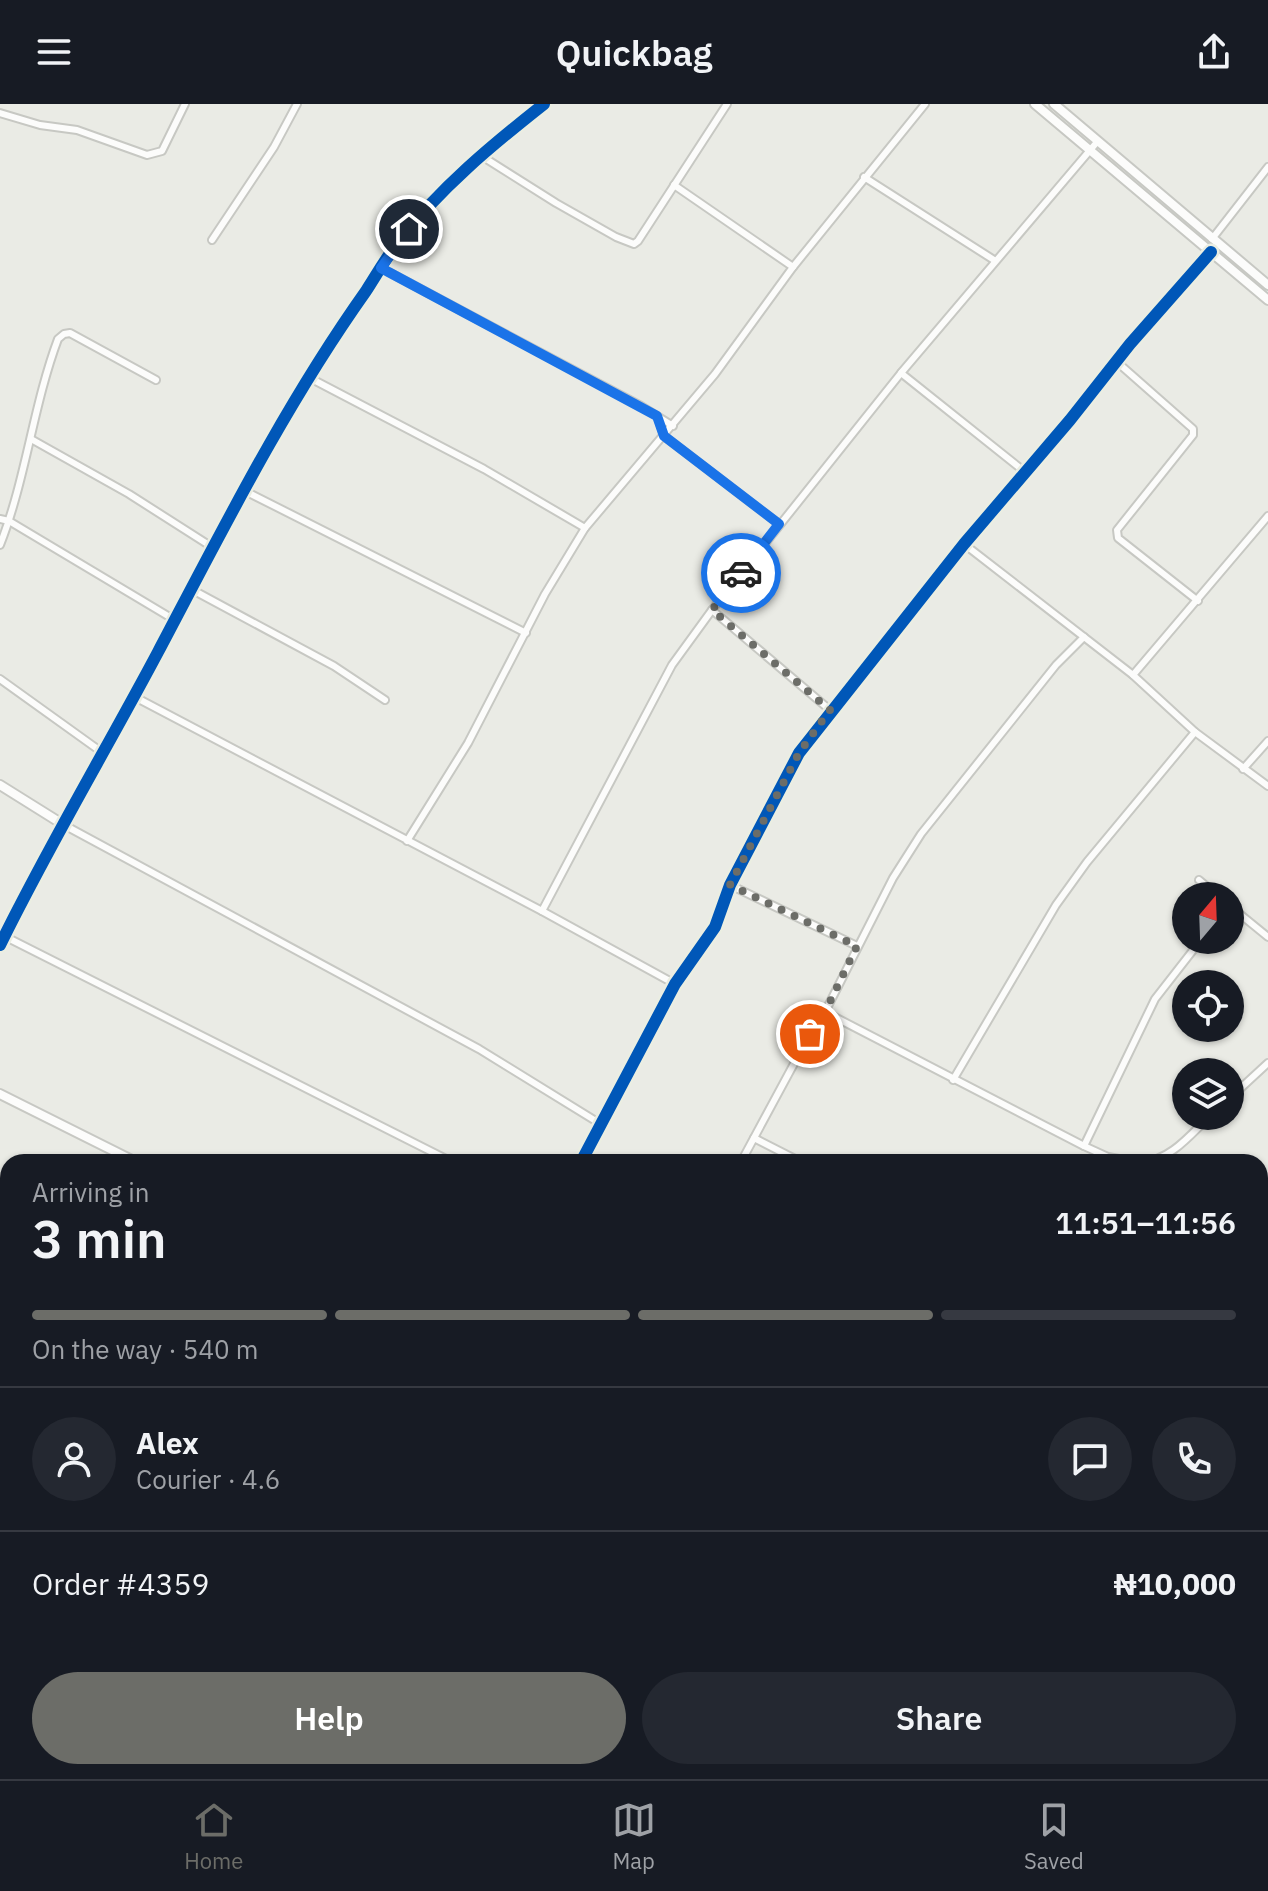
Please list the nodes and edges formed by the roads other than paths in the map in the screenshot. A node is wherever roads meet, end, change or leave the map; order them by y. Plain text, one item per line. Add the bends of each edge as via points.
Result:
1 (185, 104) edge
2 (297, 104) edge
3 (543, 104) edge
4 (727, 104) edge
5 (925, 104) edge
6 (1035, 104) edge
7 (1054, 104) edge
8 (0, 113) edge
9 (1097, 142) junction
10 (1090, 152) junction
11 (480, 155) junction
12 (1268, 167) edge
13 (864, 177) junction
14 (674, 185) junction
15 (1212, 239) junction
16 (212, 240) dead end
17 (1211, 252) junction
18 (994, 260) junction
19 (793, 267) junction
20 (381, 268) junction
21 (1268, 285) edge
22 (1268, 300) edge
23 (1117, 362) junction
24 (901, 373) junction
25 (308, 377) junction
26 (156, 380) dead end
27 (657, 416) junction
28 (673, 426) junction
29 (664, 436) junction
30 (31, 439) junction
31 (1025, 472) junction
32 (243, 490) junction
33 (1268, 516) edge
34 (0, 519) edge
35 (9, 521) junction
36 (779, 524) junction
37 (585, 528) junction
38 (964, 544) junction
39 (0, 545) edge
40 (212, 547) junction
41 (189, 588) junction
42 (1198, 601) junction
43 (712, 610) junction
44 (173, 619) junction
45 (526, 633) junction
46 (1084, 637) junction
47 (1133, 675) junction
48 (0, 679) edge
49 (133, 696) junction
50 (385, 700) dead end
51 (830, 710) junction
52 (1195, 732) junction
53 (1268, 741) edge
54 (103, 753) junction
55 (1243, 769) junction
56 (0, 785) edge
57 (1268, 786) edge
58 (64, 825) junction
59 (407, 841) junction
60 (1199, 880) dead end
61 (1201, 882) edge
62 (730, 885) junction
63 (542, 911) junction
64 (1244, 917) edge
65 (1268, 937) edge
66 (2, 940) edge
67 (857, 946) junction
68 (1190, 954) edge
69 (675, 984) junction
70 (825, 1012) junction
71 (1268, 1063) edge
72 (953, 1080) junction
73 (1244, 1085) edge
74 (0, 1094) edge
75 (599, 1123) junction
76 (1194, 1130) edge
77 (754, 1138) junction
78 (1084, 1146) junction
79 (120, 1154) edge
80 (436, 1154) edge
81 (585, 1154) edge
82 (745, 1154) edge
83 (785, 1154) edge
84 (1101, 1154) edge
85 (1167, 1154) edge

1 - 8 street via 162,151 147,155 77,130
2 - 16 street
3 - 11 street
4 - 14 street
5 - 13 street
6 - 10 street
7 - 9 street
9 - 10 street
9 - 15 street
10 - 17 street
10 - 18 street
11 - 14 street via 629,244 638,241
11 - 20 street via 412,225
12 - 15 street
13 - 18 street
13 - 19 street
14 - 19 street
15 - 21 street
17 - 22 street
17 - 23 street
18 - 24 street
19 - 28 street
20 - 25 street
20 - 27 street
23 - 31 street
23 - 42 street via 1193,429 1117,530 1118,538
24 - 31 street
24 - 36 street
25 - 32 street
25 - 37 street
26 - 30 street via 64,334 48,366
27 - 28 street
27 - 29 street
28 - 29 street
29 - 36 street
29 - 37 street
30 - 35 street
30 - 40 street
31 - 38 street
32 - 40 street
32 - 45 street
33 - 42 street
34 - 35 street
35 - 39 street
35 - 44 street
36 - 43 street
37 - 45 street
38 - 46 street
38 - 51 street
40 - 41 street
41 - 44 street
41 - 50 street via 334,666
42 - 47 street
43 - 51 street
43 - 63 street via 672,665
44 - 49 street
45 - 59 street via 468,743
46 - 47 street
46 - 67 street via 921,834
47 - 52 street
48 - 54 street
49 - 54 street
49 - 59 street
51 - 62 street via 799,753
52 - 55 street
52 - 72 street via 1056,905
53 - 55 street
54 - 58 street
55 - 57 street
56 - 58 street
58 - 66 street
58 - 75 street via 479,1049
59 - 63 street
60 - 61 street
62 - 67 street
62 - 69 street via 715,927
63 - 69 street
64 - 65 street
66 - 80 street
67 - 70 street
68 - 78 street via 1155,999
69 - 75 street
70 - 72 street
70 - 77 street
71 - 73 street
72 - 78 street
74 - 79 street
75 - 81 street
76 - 85 street
77 - 82 street
77 - 83 street
78 - 84 street

